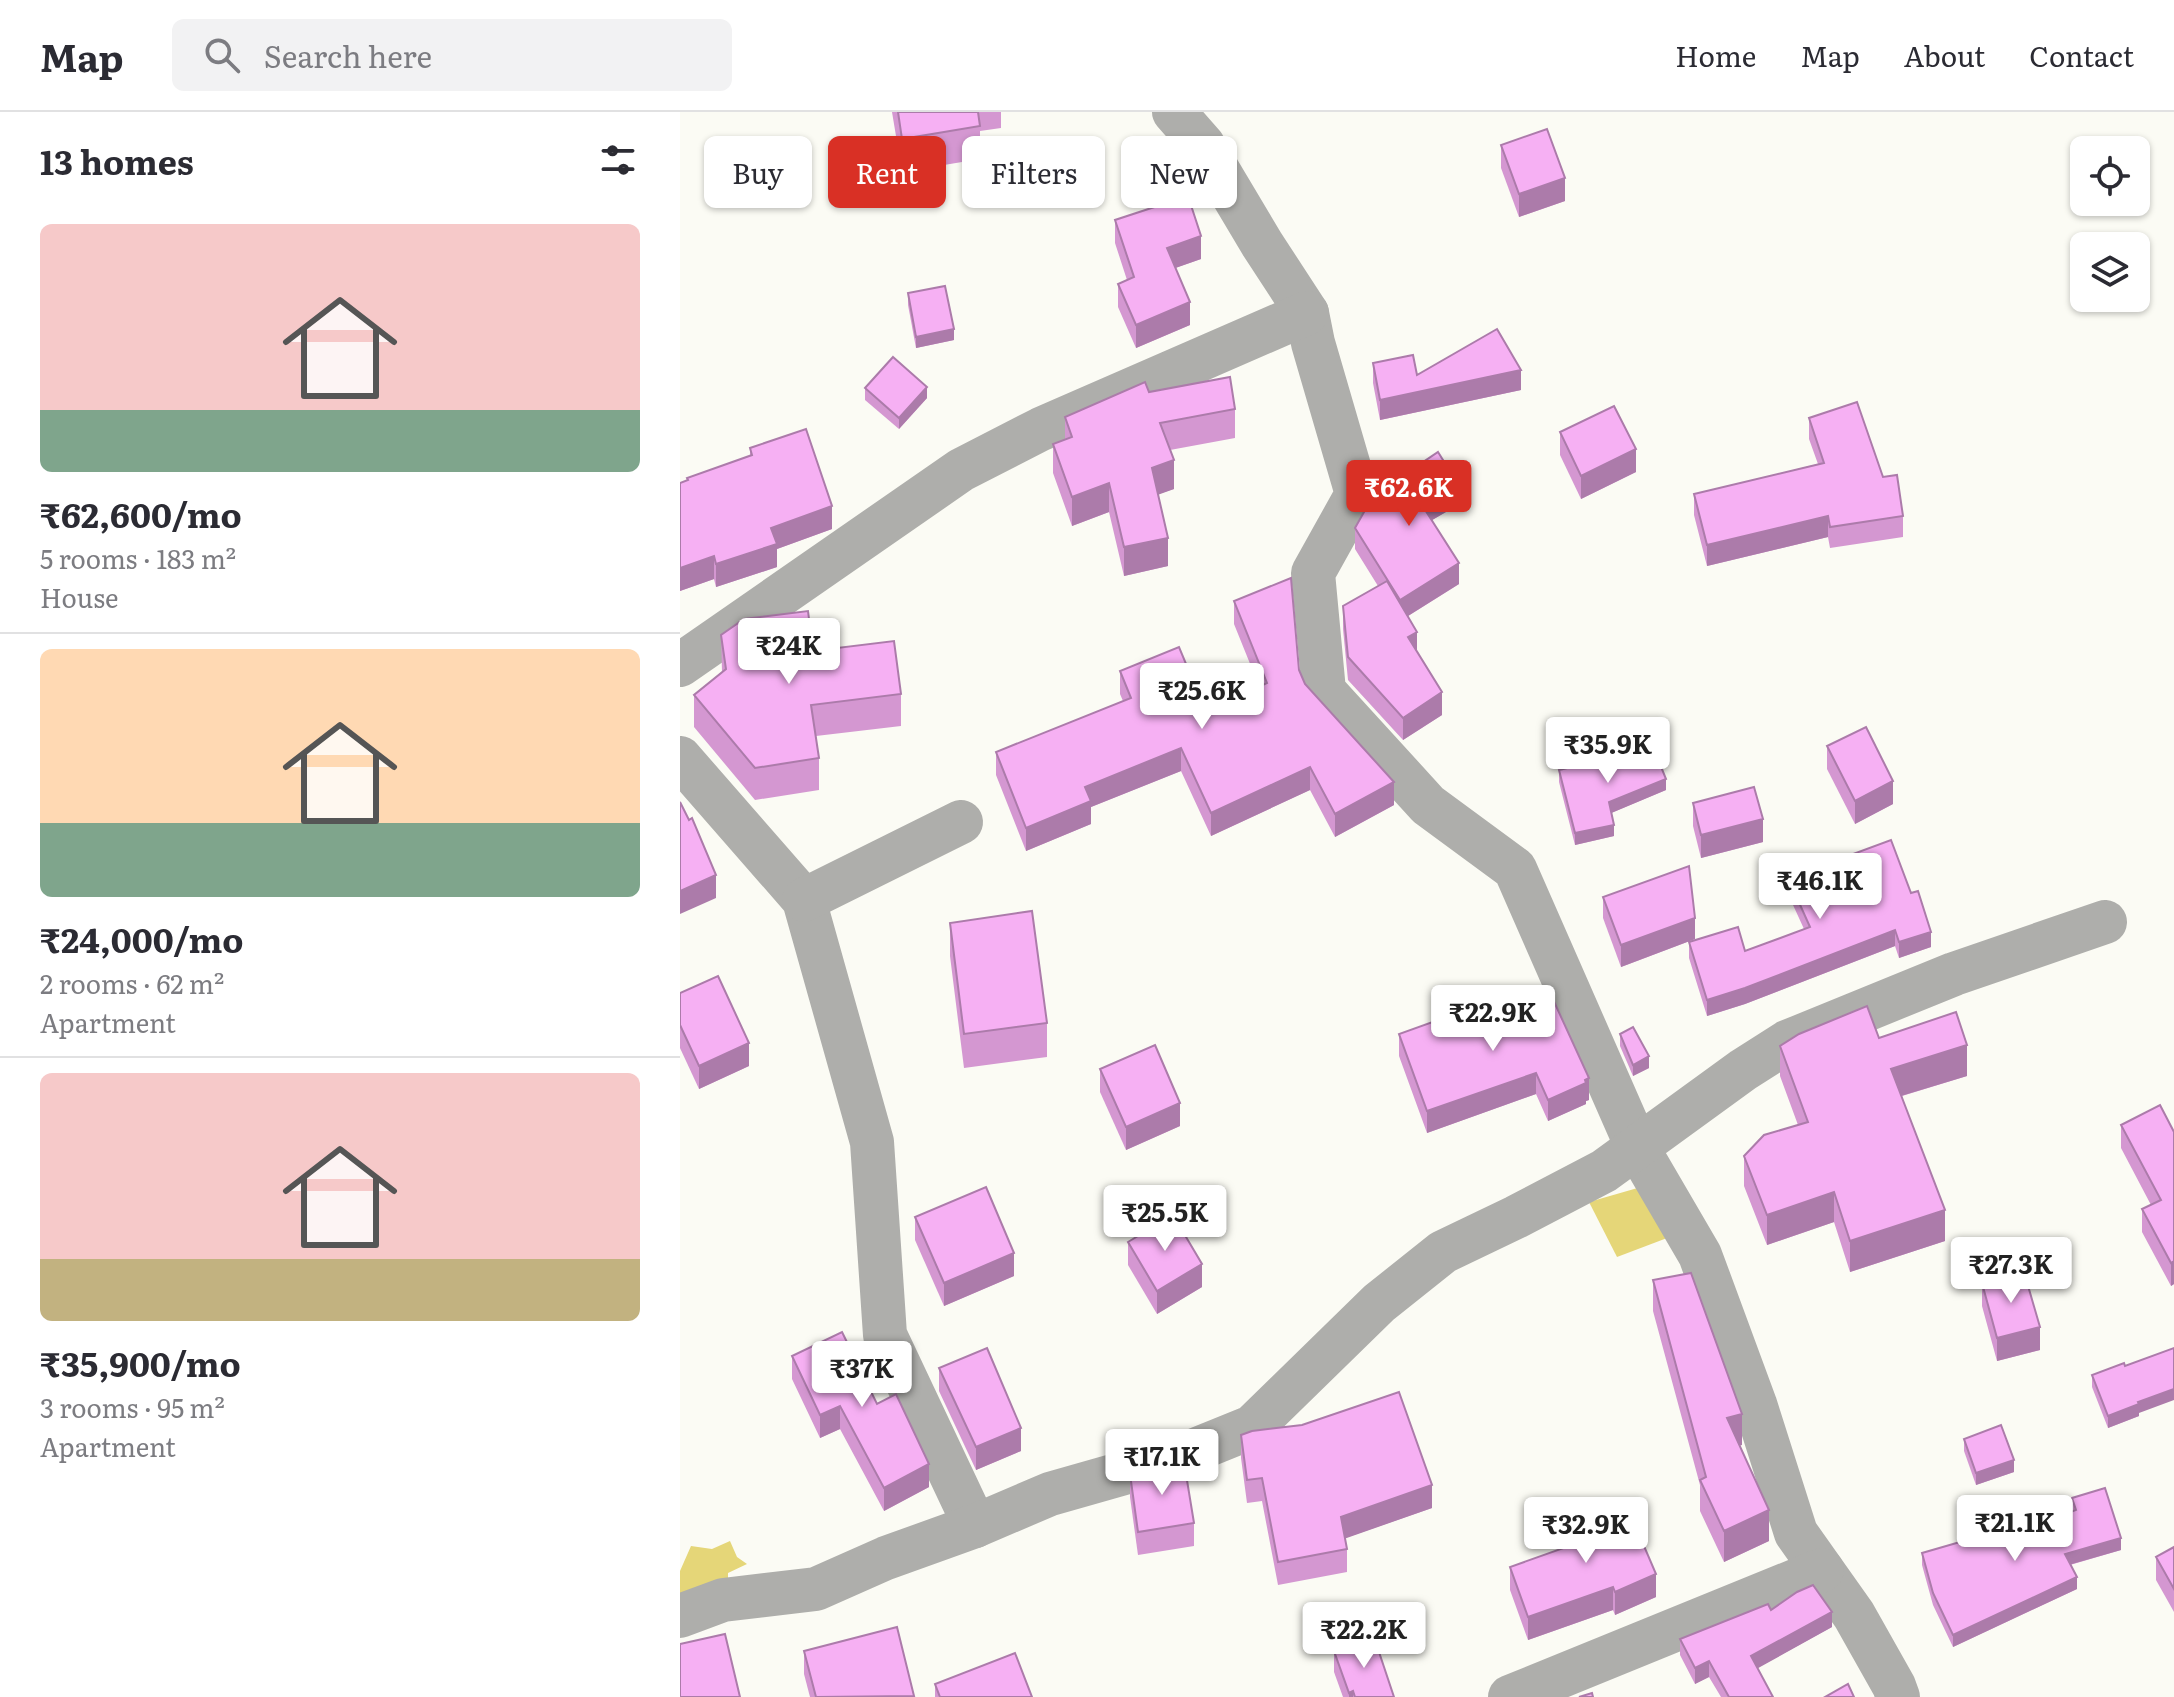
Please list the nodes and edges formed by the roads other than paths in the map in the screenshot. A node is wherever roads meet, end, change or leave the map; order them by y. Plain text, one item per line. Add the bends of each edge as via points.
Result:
1 (1174, 112) edge
2 (1307, 313) junction
3 (680, 665) edge
4 (680, 758) edge
5 (961, 822) dead end
6 (804, 900) junction
7 (2105, 922) dead end
8 (1637, 1147) junction
9 (975, 1526) junction
10 (1822, 1570) junction
11 (680, 1616) edge
12 (1510, 1697) edge
13 (1898, 1697) edge

1 - 2 street via 1203,145
2 - 3 street via 1041,429 961,470
2 - 8 street via 1357,494 1313,573 1324,691 1428,805 1515,869
4 - 6 street
5 - 6 street
6 - 9 street via 872,1142 885,1335
7 - 8 street via 1954,974 1787,1042
8 - 9 street via 1604,1171 1443,1252 1379,1303 1252,1427 1173,1459 1050,1494
8 - 10 street via 1700,1255 1796,1533
9 - 11 street via 816,1589 723,1600
10 - 12 street
10 - 13 street via 1854,1615

